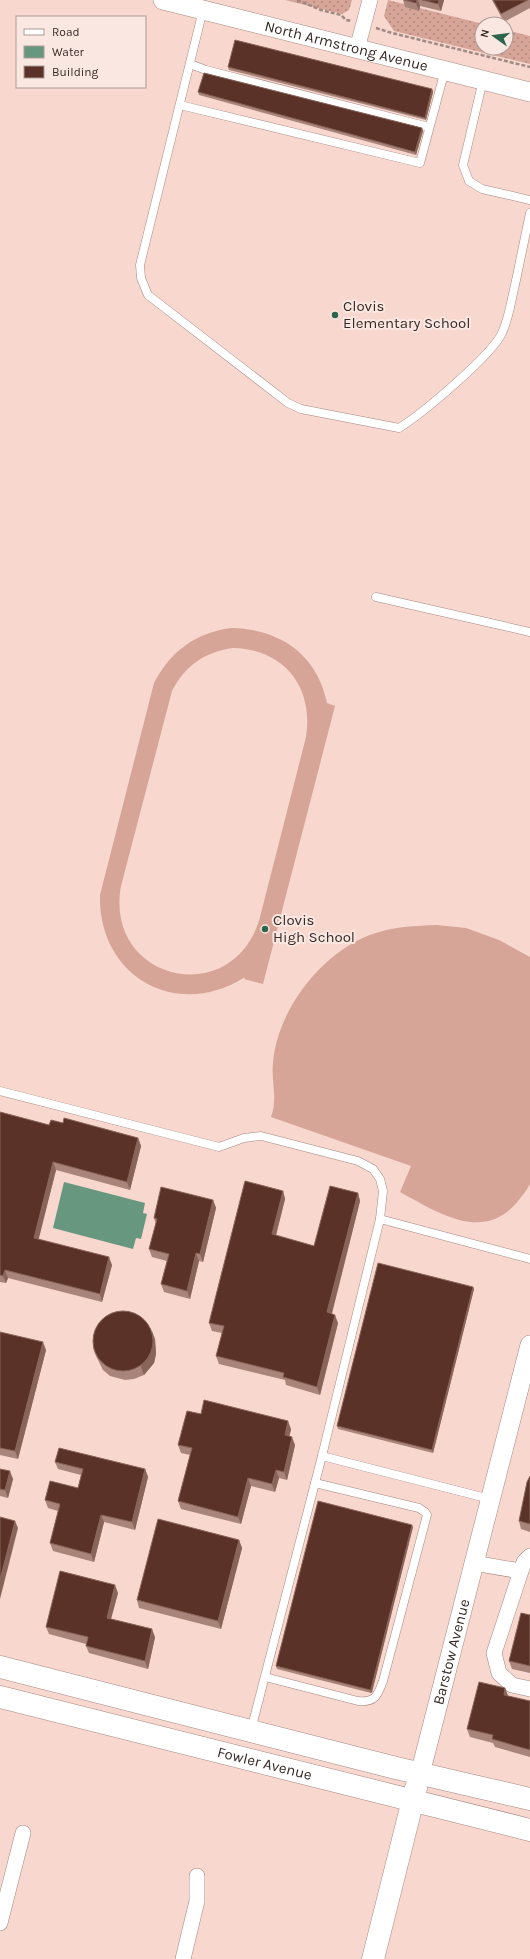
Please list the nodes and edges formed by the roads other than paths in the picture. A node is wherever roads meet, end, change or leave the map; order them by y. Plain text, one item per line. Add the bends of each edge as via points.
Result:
1 (163, 0) edge
2 (370, 0) edge
3 (203, 10) junction
4 (358, 48) junction
5 (190, 64) junction
6 (445, 70) junction
7 (483, 80) junction
8 (530, 92) edge
9 (180, 105) junction
10 (429, 127) junction
11 (530, 200) edge
12 (530, 213) edge
13 (376, 597) dead end
14 (530, 632) edge
15 (0, 1091) edge
16 (380, 1219) junction
17 (530, 1259) edge
18 (530, 1345) edge
19 (525, 1388) edge
20 (322, 1456) junction
21 (315, 1483) junction
22 (490, 1499) junction
23 (530, 1556) edge
24 (474, 1562) junction
25 (520, 1571) junction
26 (0, 1667) edge
27 (264, 1677) junction
28 (0, 1679) edge
29 (88, 1689) junction
30 (530, 1689) edge
31 (0, 1697) edge
32 (251, 1730) junction
33 (420, 1774) junction
34 (530, 1800) edge
35 (413, 1802) junction
36 (530, 1830) edge
37 (23, 1833) dead end
38 (197, 1876) dead end
39 (0, 1923) edge
40 (183, 1959) edge
41 (374, 1959) edge

1 - 3 street, North Armstrong Avenue
2 - 4 street
3 - 4 street, North Armstrong Avenue
3 - 5 lane
4 - 6 street, North Armstrong Avenue
5 - 9 lane
5 - 10 lane
6 - 7 street, North Armstrong Avenue
6 - 10 lane
7 - 8 street, North Armstrong Avenue
7 - 11 lane via 463,165 469,180 482,188
9 - 10 lane via 420,163
9 - 12 lane via 140,265 141,278 148,295 288,403 301,410 399,428 413,420 477,363 502,334 508,317
13 - 14 lane
15 - 16 lane via 219,1147 244,1138 261,1136 358,1161 373,1169 380,1179 383,1191
16 - 17 lane
16 - 20 lane
18 - 19 street, Barstow Avenue
19 - 22 street, Barstow Avenue
20 - 21 lane
20 - 22 lane
21 - 27 lane
21 - 27 lane via 419,1508 427,1515 383,1680 374,1698 367,1702 358,1701
22 - 24 street, Barstow Avenue
23 - 25 street
24 - 25 street
24 - 33 street, Barstow Avenue
25 - 30 street via 494,1653 499,1673 512,1685
26 - 29 main road, Fowler Avenue
27 - 32 lane
28 - 29 main road
29 - 32 main road, Fowler Avenue
31 - 35 main road, Fowler Avenue
32 - 33 main road, Fowler Avenue
33 - 34 main road, Fowler Avenue
33 - 35 main road, Barstow Avenue
35 - 36 main road, Fowler Avenue
35 - 41 main road, Barstow Avenue
37 - 39 street
38 - 40 street via 196,1901

